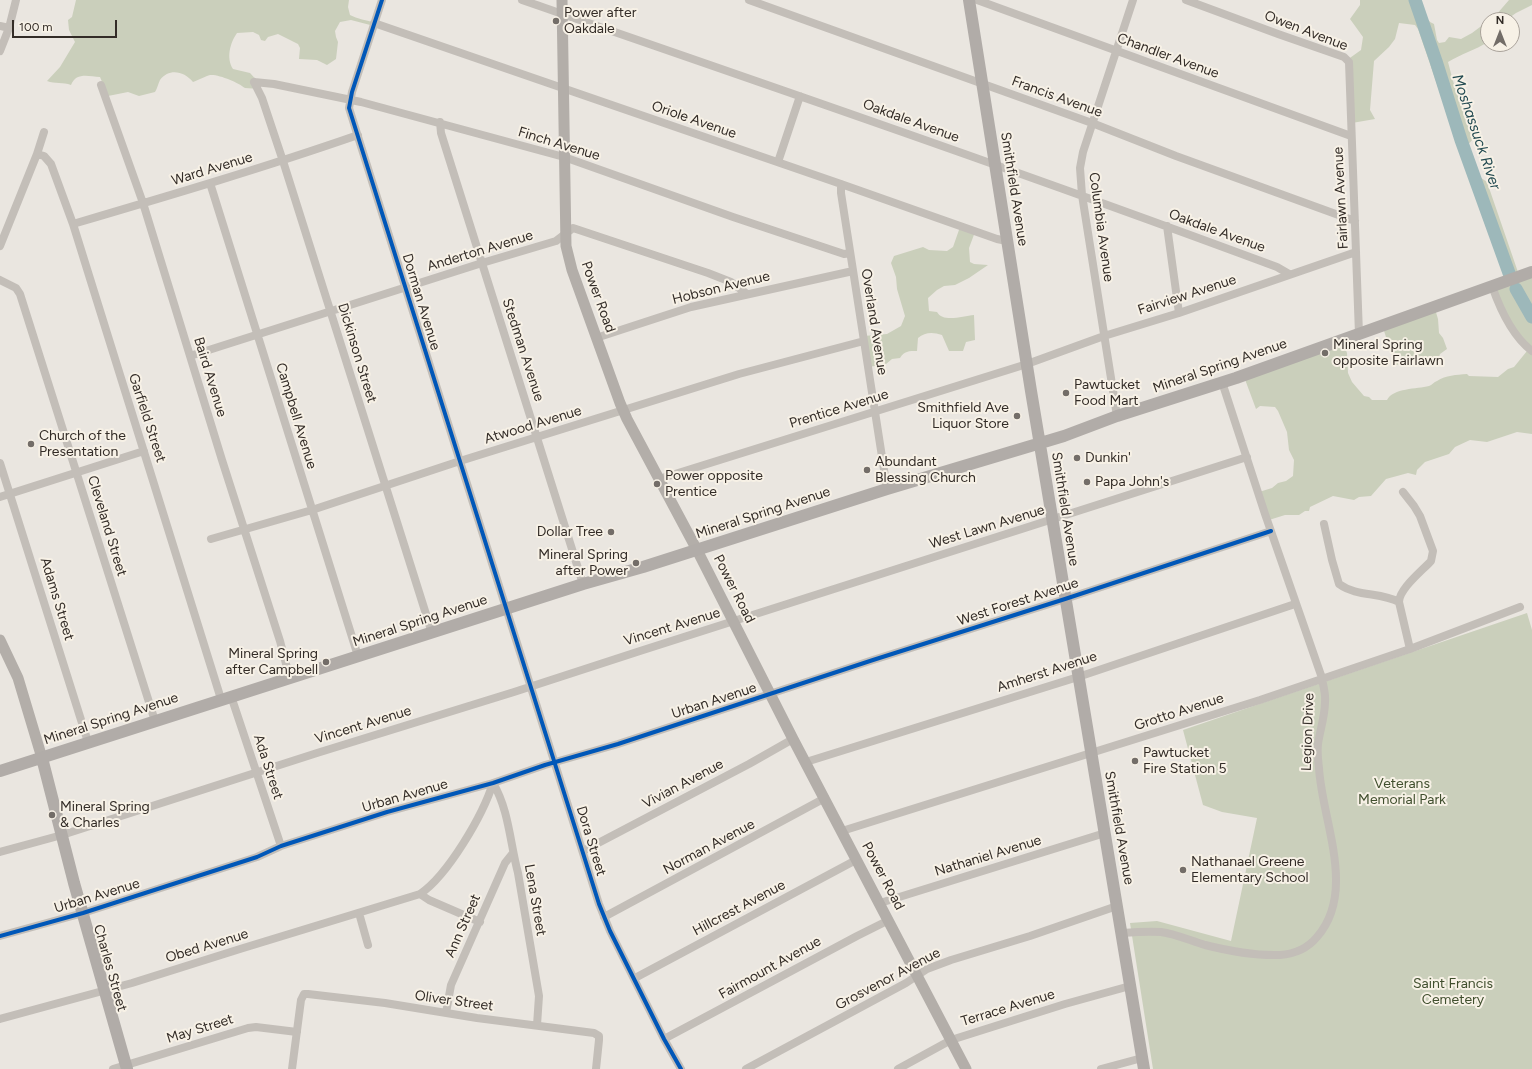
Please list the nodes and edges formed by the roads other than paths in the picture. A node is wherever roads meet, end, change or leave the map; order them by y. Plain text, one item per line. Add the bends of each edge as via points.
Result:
1 (16, 0) edge
2 (382, 0) edge
3 (522, 0) edge
4 (562, 0) edge
5 (749, 0) edge
6 (969, 0) edge
7 (977, 0) edge
8 (1133, 0) edge
9 (1186, 0) edge
10 (562, 14) junction
11 (374, 23) junction
12 (0, 26) edge
13 (9, 28) junction
14 (0, 50) edge
15 (1116, 50) junction
16 (1349, 62) joint
17 (254, 82) joint
18 (983, 84) junction
19 (101, 85) dead end
20 (563, 88) junction
21 (800, 96) junction
22 (350, 100) junction
23 (440, 122) junction
24 (1092, 123) junction
25 (44, 132) dead end
26 (358, 135) junction
27 (1351, 136) junction
28 (37, 154) junction
29 (564, 157) junction
30 (283, 161) junction
31 (778, 162) junction
32 (996, 165) junction
33 (210, 183) junction
34 (841, 184) junction
35 (1082, 195) junction
36 (143, 203) junction
37 (1355, 221) junction
38 (73, 224) junction
39 (1166, 226) junction
40 (565, 234) junction
41 (1007, 240) junction
42 (0, 246) edge
43 (1356, 252) junction
44 (850, 253) junction
45 (482, 263) junction
46 (853, 271) junction
47 (1532, 272) edge
48 (1289, 274) junction
49 (0, 280) edge
50 (1492, 286) junction
51 (405, 288) junction
52 (747, 294) junction
53 (331, 312) junction
54 (1180, 313) junction
55 (1359, 334) junction
56 (258, 335) junction
57 (1104, 336) junction
58 (596, 338) junction
59 (864, 341) junction
60 (1532, 351) edge
61 (190, 356) junction
62 (1027, 364) junction
63 (1222, 382) junction
64 (624, 411) junction
65 (876, 411) junction
66 (1117, 416) junction
67 (537, 438) junction
68 (1039, 444) junction
69 (144, 451) junction
70 (1247, 457) junction
71 (460, 461) junction
72 (0, 463) edge
73 (77, 471) junction
74 (659, 479) junction
75 (385, 486) junction
76 (887, 489) junction
77 (1403, 492) dead end
78 (10, 494) junction
79 (0, 496) edge
80 (312, 510) junction
81 (1052, 520) junction
82 (1324, 524) dead end
83 (244, 530) junction
84 (1271, 531) junction
85 (211, 539) dead end
86 (697, 550) junction
87 (583, 584) junction
88 (1065, 599) junction
89 (1399, 602) junction
90 (1295, 604) junction
91 (1520, 607) dead end
92 (507, 609) junction
93 (734, 621) junction
94 (432, 634) junction
95 (0, 640) edge
96 (1410, 649) junction
97 (358, 656) junction
98 (1078, 677) junction
99 (1322, 678) junction
100 (290, 679) junction
101 (530, 686) junction
102 (771, 694) junction
103 (226, 697) junction
104 (155, 721) junction
105 (793, 739) junction
106 (88, 742) junction
107 (1091, 754) junction
108 (42, 758) junction
109 (806, 762) junction
110 (555, 763) junction
111 (0, 771) edge
112 (257, 772) junction
113 (493, 783) junction
114 (825, 798) junction
115 (842, 832) junction
116 (1105, 833) junction
117 (62, 835) junction
118 (280, 846) junction
119 (583, 851) junction
120 (0, 852) edge
121 (513, 853) junction
122 (856, 860) junction
123 (420, 894) junction
124 (880, 903) junction
125 (1118, 906) junction
126 (83, 913) junction
127 (359, 913) junction
128 (604, 917) junction
129 (889, 920) junction
130 (480, 922) junction
131 (1122, 933) junction
132 (0, 936) edge
133 (368, 945) dead end
134 (917, 976) junction
135 (634, 978) junction
136 (1130, 986) junction
137 (105, 990) junction
138 (446, 1013) junction
139 (0, 1019) edge
140 (537, 1025) junction
141 (297, 1032) junction
142 (664, 1039) junction
143 (951, 1040) junction
144 (1143, 1064) edge
145 (126, 1067) edge
146 (113, 1069) edge
147 (293, 1069) edge
148 (596, 1069) edge
149 (681, 1069) edge
150 (746, 1069) edge
151 (898, 1069) edge
152 (966, 1069) edge
153 (1101, 1069) edge

1 - 13 street
2 - 11 street, Dorman Avenue
3 - 10 street, Oakdale Avenue
4 - 10 main road, Power Road
5 - 18 street, Francis Avenue
6 - 18 main road, Smithfield Avenue
7 - 15 street, Chandler Avenue
8 - 15 street, Columbia Avenue
9 - 16 street, Owen Avenue via 1344,57
10 - 20 main road, Power Road
10 - 21 street, Oakdale Avenue
11 - 20 street, Oriole Avenue
11 - 22 street, Dorman Avenue
12 - 13 street
13 - 14 street
15 - 24 street, Columbia Avenue
15 - 27 street, Chandler Avenue
16 - 27 street, Fairlawn Avenue
17 - 22 street, Finch Avenue
17 - 30 street, Dickinson Street
18 - 24 street, Francis Avenue
18 - 32 main road, Smithfield Avenue
19 - 36 street, Baird Avenue
20 - 29 main road, Power Road
20 - 31 street, Oriole Avenue
21 - 31 street
21 - 32 street, Oakdale Avenue
22 - 23 street, Finch Avenue
22 - 26 street, Dorman Avenue via 349,108
23 - 29 street, Finch Avenue
23 - 45 street, Stedman Avenue via 441,133
24 - 35 street, Columbia Avenue via 1081,158
24 - 37 street, Francis Avenue
25 - 28 street
26 - 30 street, Ward Avenue
26 - 51 street, Dorman Avenue
27 - 37 street, Fairlawn Avenue
28 - 38 street, Garfield Street via 44,156 51,164
28 - 42 street
29 - 40 main road, Power Road
29 - 44 street, Finch Avenue via 748,222 844,254
30 - 33 street, Ward Avenue
30 - 53 street, Dickinson Street
31 - 34 street, Oriole Avenue
32 - 35 street, Oakdale Avenue
32 - 41 main road, Smithfield Avenue
33 - 36 street, Ward Avenue
33 - 56 street, Campbell Avenue
34 - 41 street, Oriole Avenue via 997,239
34 - 44 street, Overland Avenue
35 - 39 street, Oakdale Avenue
35 - 57 street, Columbia Avenue
36 - 38 street, Ward Avenue
36 - 61 street, Baird Avenue
37 - 43 street, Fairlawn Avenue
38 - 69 street, Garfield Street
39 - 48 street, Oakdale Avenue via 1277,267
39 - 54 street
40 - 45 street, Anderton Avenue via 556,241
40 - 52 street, Anderton Avenue via 573,228 581,230 708,273 730,282
40 - 58 main road, Power Road via 566,250
41 - 62 main road, Smithfield Avenue
43 - 48 street, Fairview Avenue
43 - 55 street, Fairlawn Avenue
44 - 46 street, Overland Avenue
45 - 51 street, Anderton Avenue
45 - 67 street, Stedman Avenue
46 - 52 street, Hobson Avenue
46 - 59 street, Overland Avenue
47 - 50 main road, Mineral Spring Avenue
48 - 54 street, Fairview Avenue
49 - 73 street, Cleveland Street via 16,288 20,294
50 - 55 main road, Mineral Spring Avenue
50 - 60 street via 1516,334
51 - 53 street, Anderton Avenue
51 - 71 street, Dorman Avenue
52 - 58 street, Hobson Avenue via 691,307
53 - 56 street, Anderton Avenue
53 - 75 street, Dickinson Street
54 - 57 street, Fairview Avenue
55 - 63 main road, Mineral Spring Avenue
56 - 61 street, Anderton Avenue
56 - 80 street, Campbell Avenue
57 - 62 street, Fairview Avenue
57 - 66 street, Columbia Avenue
58 - 64 main road, Power Road
59 - 64 street, Atwood Avenue via 739,374
59 - 65 street, Overland Avenue
61 - 83 street, Baird Avenue
62 - 65 street, Prentice Avenue
62 - 68 main road, Smithfield Avenue
63 - 66 main road, Mineral Spring Avenue
63 - 70 street, Legion Drive
64 - 67 street, Atwood Avenue
64 - 74 main road, Power Road
65 - 74 street, Prentice Avenue
65 - 76 street, Overland Avenue
66 - 68 main road, Mineral Spring Avenue
67 - 71 street, Atwood Avenue
67 - 87 street, Stedman Avenue
68 - 76 main road, Mineral Spring Avenue
68 - 81 main road, Smithfield Avenue
69 - 73 street
69 - 103 street, Garfield Street
70 - 81 street, West Lawn Avenue
70 - 84 street, Legion Drive
71 - 75 street, Atwood Avenue
71 - 92 street, Dorman Avenue
72 - 78 street, Adams Street
73 - 78 street
73 - 104 street, Cleveland Street
74 - 86 main road, Power Road
75 - 80 street, Atwood Avenue
75 - 94 street, Dickinson Street
76 - 86 main road, Mineral Spring Avenue
77 - 89 street via 1420,516 1433,556 1403,591
78 - 79 street
78 - 106 street, Adams Street
80 - 83 street, Atwood Avenue
80 - 97 street, Campbell Avenue
81 - 88 main road, Smithfield Avenue
81 - 93 street, West Lawn Avenue
82 - 89 street via 1339,584 1350,591 1388,597
83 - 85 street, Atwood Avenue
83 - 100 street, Baird Avenue
84 - 88 street, West Forest Avenue
84 - 90 street, Legion Drive
86 - 87 main road, Mineral Spring Avenue
86 - 93 main road, Power Road
87 - 92 main road, Mineral Spring Avenue
88 - 98 main road, Smithfield Avenue
88 - 102 street, West Forest Avenue
89 - 96 street
90 - 98 street, Amherst Avenue
90 - 99 street, Legion Drive
91 - 96 street, Grotto Avenue
92 - 94 main road, Mineral Spring Avenue
92 - 101 street, Dora Street
93 - 101 street, Vincent Avenue
93 - 102 main road, Power Road
94 - 97 main road, Mineral Spring Avenue
95 - 108 main road, Charles Street via 20,686
96 - 99 street, Grotto Avenue
97 - 100 main road, Mineral Spring Avenue
98 - 107 main road, Smithfield Avenue
98 - 109 street, Amherst Avenue
99 - 107 street, Grotto Avenue
99 - 131 street, Legion Drive via 1326,701 1318,744 1318,768 1332,842 1336,890 1331,915 1321,932 1303,950 1280,955 1222,949 1162,932
100 - 103 main road, Mineral Spring Avenue
101 - 110 street, Dora Street
101 - 112 street, Vincent Avenue
102 - 105 main road, Power Road
102 - 110 street, Urban Avenue
103 - 104 main road, Mineral Spring Avenue
103 - 112 street, Ada Street
104 - 106 main road, Mineral Spring Avenue
105 - 109 main road, Power Road
105 - 119 street, Vivian Avenue
106 - 108 main road, Mineral Spring Avenue
107 - 115 street, Grotto Avenue
107 - 116 main road, Smithfield Avenue
108 - 111 main road, Mineral Spring Avenue
108 - 117 main road, Charles Street
109 - 114 main road, Power Road
110 - 113 street, Urban Avenue
110 - 119 street, Dora Street
112 - 117 street, Vincent Avenue
112 - 118 street, Ada Street
113 - 118 street, Urban Avenue
113 - 121 street, Lena Street via 500,795
113 - 123 street, Obed Avenue via 489,795 454,856 439,877
114 - 115 main road, Power Road
114 - 128 street, Norman Avenue
115 - 122 main road, Power Road
116 - 124 street, Nathaniel Avenue
116 - 125 main road, Smithfield Avenue
117 - 120 street, Vincent Avenue
117 - 126 main road, Charles Street
118 - 126 street, Urban Avenue via 257,857
119 - 128 street, Dora Street
121 - 130 street, Ann Street via 505,863
121 - 140 street, Lena Street via 539,996
122 - 124 main road, Power Road
122 - 135 street, Hillcrest Avenue
123 - 127 street, Obed Avenue
123 - 130 street
124 - 129 main road, Power Road
125 - 131 main road, Smithfield Avenue
125 - 134 street, Grosvenor Avenue via 951,960 927,969
126 - 132 street, Urban Avenue
126 - 137 main road, Charles Street
127 - 133 street
127 - 137 street, Obed Avenue
128 - 135 street, Dora Street
129 - 134 main road, Power Road
129 - 142 street, Fairmount Avenue
130 - 138 street, Ann Street via 451,985
131 - 136 main road, Smithfield Avenue
134 - 143 main road, Power Road
134 - 150 street, Grosvenor Avenue via 855,1012
135 - 142 street, Dora Street
136 - 143 street, Terrace Avenue
136 - 144 main road, Smithfield Avenue
137 - 139 street, Obed Avenue
137 - 145 main road, Charles Street
138 - 140 street, Oliver Street
138 - 141 street, Oliver Street via 304,994
140 - 148 street, Oliver Street via 594,1033 598,1036
141 - 145 street, May Street via 248,1028
141 - 147 street
142 - 149 street, Dora Street
143 - 151 street, Terrace Avenue
143 - 152 main road, Power Road
144 - 153 street
145 - 146 street, May Street

